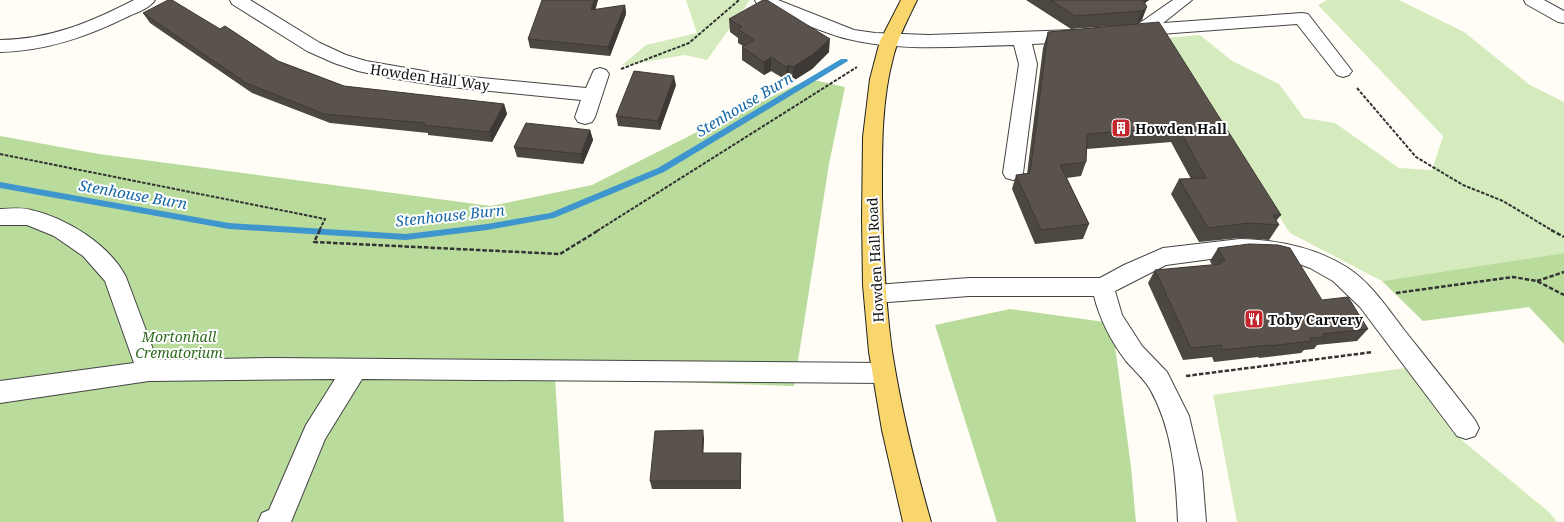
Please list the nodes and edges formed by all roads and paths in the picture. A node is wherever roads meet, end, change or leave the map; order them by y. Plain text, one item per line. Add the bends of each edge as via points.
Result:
1 (147, 0) edge
2 (238, 0) edge
3 (739, 0) edge
4 (763, 0) edge
5 (910, 0) edge
6 (1184, 0) edge
7 (1532, 0) edge
8 (1564, 18) edge
9 (1142, 30) junction
10 (1120, 32) edge
11 (1090, 34) edge
12 (889, 40) junction
13 (1022, 40) junction
14 (0, 46) edge
15 (862, 64) dead end
16 (1343, 71) joint
17 (600, 74) joint
18 (591, 95) junction
19 (585, 117) dead end
20 (0, 154) edge
21 (1013, 173) dead end
22 (0, 217) edge
23 (1564, 237) edge
24 (1564, 272) edge
25 (1537, 281) junction
26 (1103, 287) junction
27 (875, 294) junction
28 (1564, 295) edge
29 (1368, 300) junction
30 (1404, 348) junction
31 (355, 369) junction
32 (149, 371) junction
33 (883, 373) junction
34 (1158, 380) junction
35 (0, 392) edge
36 (1466, 428) dead end
37 (276, 521) edge
38 (917, 522) edge
39 (1192, 522) edge

1 - 14 street via 81,32 39,43
2 - 18 street, Howden Hall Way via 310,44 363,67 494,87
3 - 17 path via 689,43
4 - 12 street via 849,34
5 - 12 main road, Howden Hall Road
6 - 9 street
7 - 8 street
9 - 10 street
9 - 16 street via 1302,18
11 - 13 street
12 - 13 street
12 - 27 main road, Howden Hall Road via 877,90 871,151
13 - 21 street via 1028,64
15 - 20 path via 560,254 314,242 325,219
16 - 23 path via 1416,157 1463,185 1503,201
17 - 18 street
18 - 19 street
22 - 32 street via 29,217 62,230 91,250 115,277
24 - 25 path
25 - 28 path
25 - 29 path via 1513,277 1481,280 1416,288
26 - 27 street via 969,287
26 - 29 street via 1163,257 1240,247 1269,248 1318,262 1341,275
26 - 34 street via 1111,318 1134,353
27 - 33 main road, Howden Hall Road
29 - 30 street
30 - 34 path
30 - 36 street
31 - 32 street
31 - 33 street
31 - 37 street via 315,433
32 - 35 street
33 - 38 main road, Howden Hall Road via 900,457
34 - 39 street via 1176,416 1189,472

